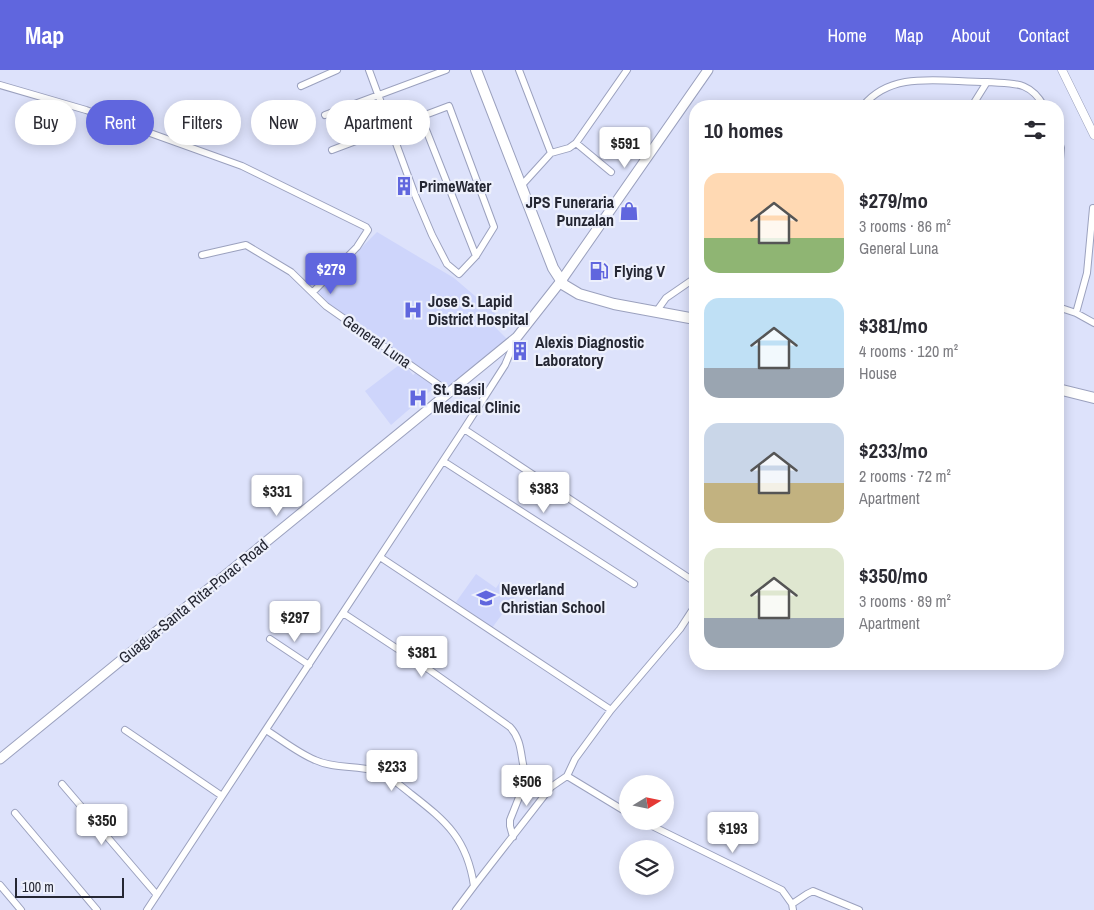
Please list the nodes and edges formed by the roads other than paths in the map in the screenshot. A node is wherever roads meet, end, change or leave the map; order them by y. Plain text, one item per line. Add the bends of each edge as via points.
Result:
1 (337, 70) edge
2 (369, 70) edge
3 (446, 70) edge
4 (476, 70) edge
5 (519, 70) edge
6 (627, 70) edge
7 (708, 70) edge
8 (1062, 70) edge
9 (911, 74) dead end
10 (896, 76) dead end
11 (987, 82) junction
12 (0, 85) edge
13 (300, 86) dead end
14 (378, 95) junction
15 (380, 100) edge
16 (866, 100) edge
17 (976, 100) edge
18 (1040, 100) edge
19 (430, 113) edge
20 (325, 115) dead end
21 (1094, 135) edge
22 (430, 140) edge
23 (576, 143) junction
24 (345, 145) edge
25 (396, 145) edge
26 (332, 150) dead end
27 (551, 153) junction
28 (611, 172) dead end
29 (521, 186) junction
30 (1094, 208) edge
31 (202, 255) dead end
32 (476, 256) junction
33 (561, 282) junction
34 (689, 282) edge
35 (313, 292) junction
36 (1064, 309) edge
37 (656, 312) junction
38 (1076, 313) junction
39 (689, 318) edge
40 (1094, 323) edge
41 (517, 338) junction
42 (1064, 390) edge
43 (449, 392) junction
44 (1094, 398) edge
45 (464, 429) junction
46 (443, 462) junction
47 (380, 557) junction
48 (689, 578) edge
49 (634, 584) dead end
50 (343, 613) junction
51 (689, 615) edge
52 (270, 639) dead end
53 (309, 665) junction
54 (611, 710) junction
55 (125, 730) dead end
56 (266, 730) junction
57 (0, 759) edge
58 (567, 776) junction
59 (527, 777) junction
60 (62, 784) dead end
61 (546, 794) junction
62 (222, 796) junction
63 (619, 807) edge
64 (15, 813) dead end
65 (660, 830) edge
66 (513, 837) junction
67 (0, 886) edge
68 (474, 886) junction
69 (157, 895) junction
70 (793, 907) edge
71 (21, 910) edge
72 (97, 910) edge
73 (147, 910) edge
74 (457, 910) edge
75 (859, 910) edge

1 - 13 street
2 - 14 street
3 - 14 street
4 - 29 main road
5 - 27 street
6 - 23 street
7 - 33 main road, Guagua-Santa Rita-Porac Road
8 - 21 street
9 - 11 street
10 - 16 street via 882,84
11 - 17 street
11 - 18 street via 1014,82 1032,90
12 - 35 street via 86,110 242,166 366,227 368,230 357,247
14 - 15 street
14 - 20 street
19 - 32 street via 449,106 494,228
22 - 32 street
23 - 27 street
23 - 28 street
24 - 26 street
25 - 32 street via 447,264 459,274
27 - 29 street
29 - 33 main road
30 - 38 street via 1089,266
31 - 35 street, General Luna via 246,245 291,272
33 - 37 main road via 579,294
33 - 41 main road, Guagua-Santa Rita-Porac Road
34 - 37 street via 666,298
35 - 43 street, General Luna via 326,306
36 - 38 street
37 - 39 main road
38 - 40 street
41 - 43 main road, Guagua-Santa Rita-Porac Road
41 - 45 street via 505,365
42 - 44 main road
43 - 57 main road, Guagua-Santa Rita-Porac Road
45 - 46 street
45 - 48 street
46 - 47 street
46 - 49 street
47 - 50 street
47 - 54 street
50 - 53 street
50 - 59 street via 510,727 519,741
51 - 54 street
52 - 53 street
53 - 56 street
54 - 58 street via 575,759
55 - 62 street
56 - 62 street
56 - 68 street via 316,761 376,771 395,781 440,818 459,840 468,857
58 - 61 street
58 - 63 street
59 - 61 street
59 - 66 street via 510,820
60 - 69 street
61 - 66 street
62 - 69 street
64 - 72 street
65 - 70 street via 782,890
66 - 68 street
67 - 71 street
68 - 74 street
69 - 73 street
70 - 75 street via 813,892

